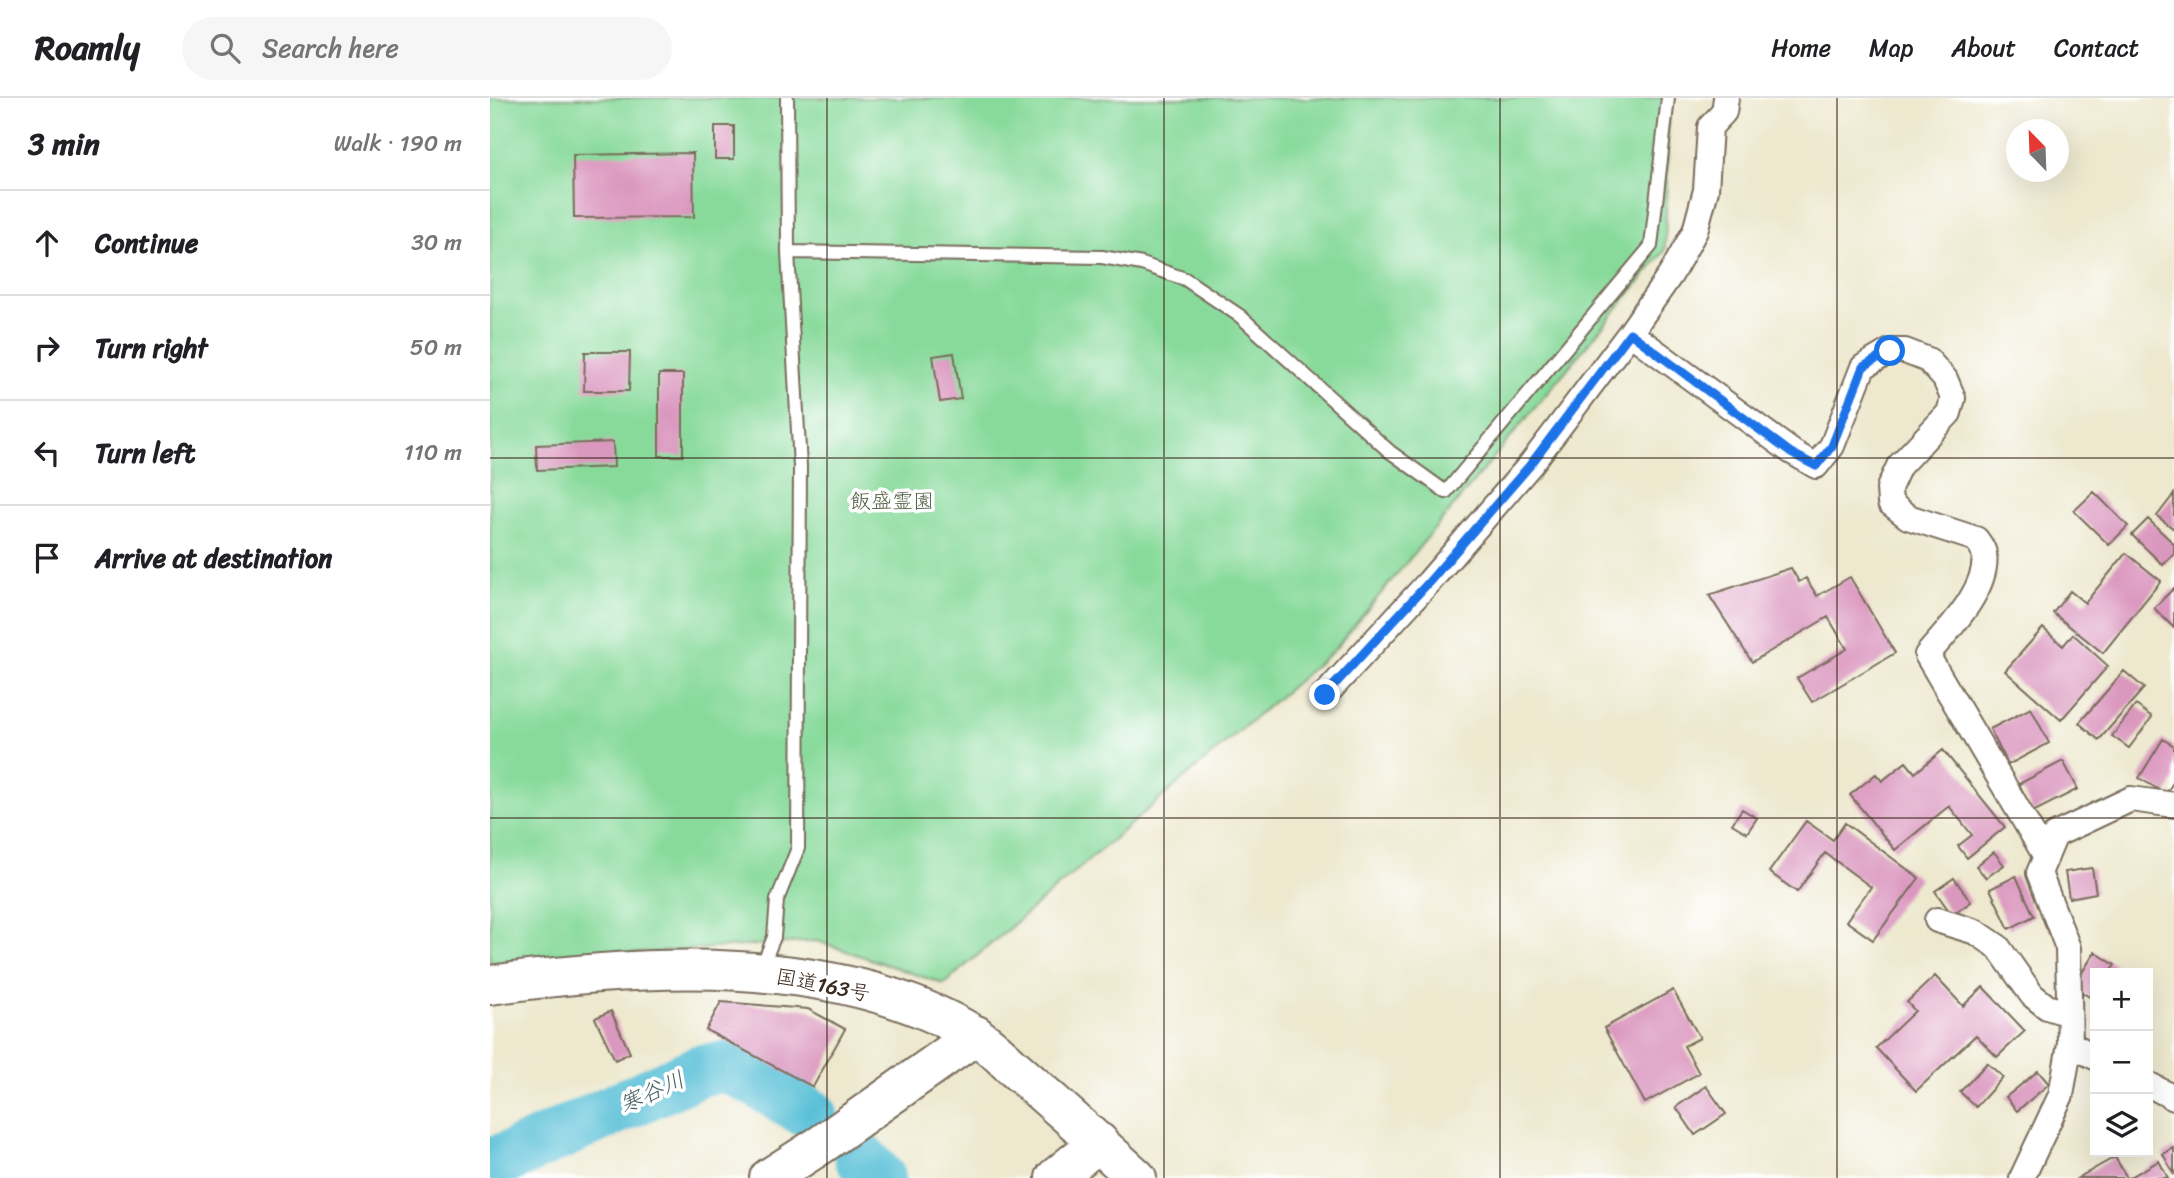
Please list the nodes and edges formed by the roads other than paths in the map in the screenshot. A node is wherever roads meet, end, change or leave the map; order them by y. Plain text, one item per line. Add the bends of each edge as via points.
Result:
1 (787, 98) edge
2 (1668, 98) edge
3 (1726, 98) edge
4 (788, 252) junction
5 (1638, 340) junction
6 (1325, 695) dead end
7 (2174, 806) edge
8 (2046, 857) junction
9 (1937, 920) dead end
10 (760, 973) junction
11 (490, 985) edge
12 (2069, 1014) junction
13 (976, 1035) junction
14 (2070, 1044) junction
15 (2090, 1054) edge
16 (2153, 1087) edge
17 (2174, 1098) edge
18 (1099, 1142) junction
19 (769, 1178) edge
20 (1055, 1178) edge
21 (1137, 1178) edge
22 (2022, 1178) edge

1 - 4 lane
2 - 4 lane via 1651,246 1446,492 1389,451 1240,316 1185,279 1102,257
3 - 5 street via 1724,112 1710,127 1706,190 1695,231
4 - 10 lane via 800,467 798,848 777,900 774,937
5 - 6 street
5 - 8 street via 1791,453 1816,466 1832,446 1863,367 1890,351 1905,351 1927,360 1945,379 1953,398 1949,413 1899,466 1889,488 1890,503 1908,517 1976,539 1984,552 1983,573 1966,608 1927,655
7 - 8 street via 2131,799 2055,835
8 - 12 street via 2039,873 2067,948
9 - 12 street via 1976,932 1998,947 2032,995
10 - 11 highway, 国道163号 via 674,969 568,974
10 - 13 highway, 国道163号 via 830,982 885,997 934,1013
12 - 14 street
13 - 18 highway, 国道163号
13 - 19 highway
14 - 15 street
14 - 22 street via 2062,1095
16 - 17 street
18 - 20 highway
18 - 21 highway, 国道163号

